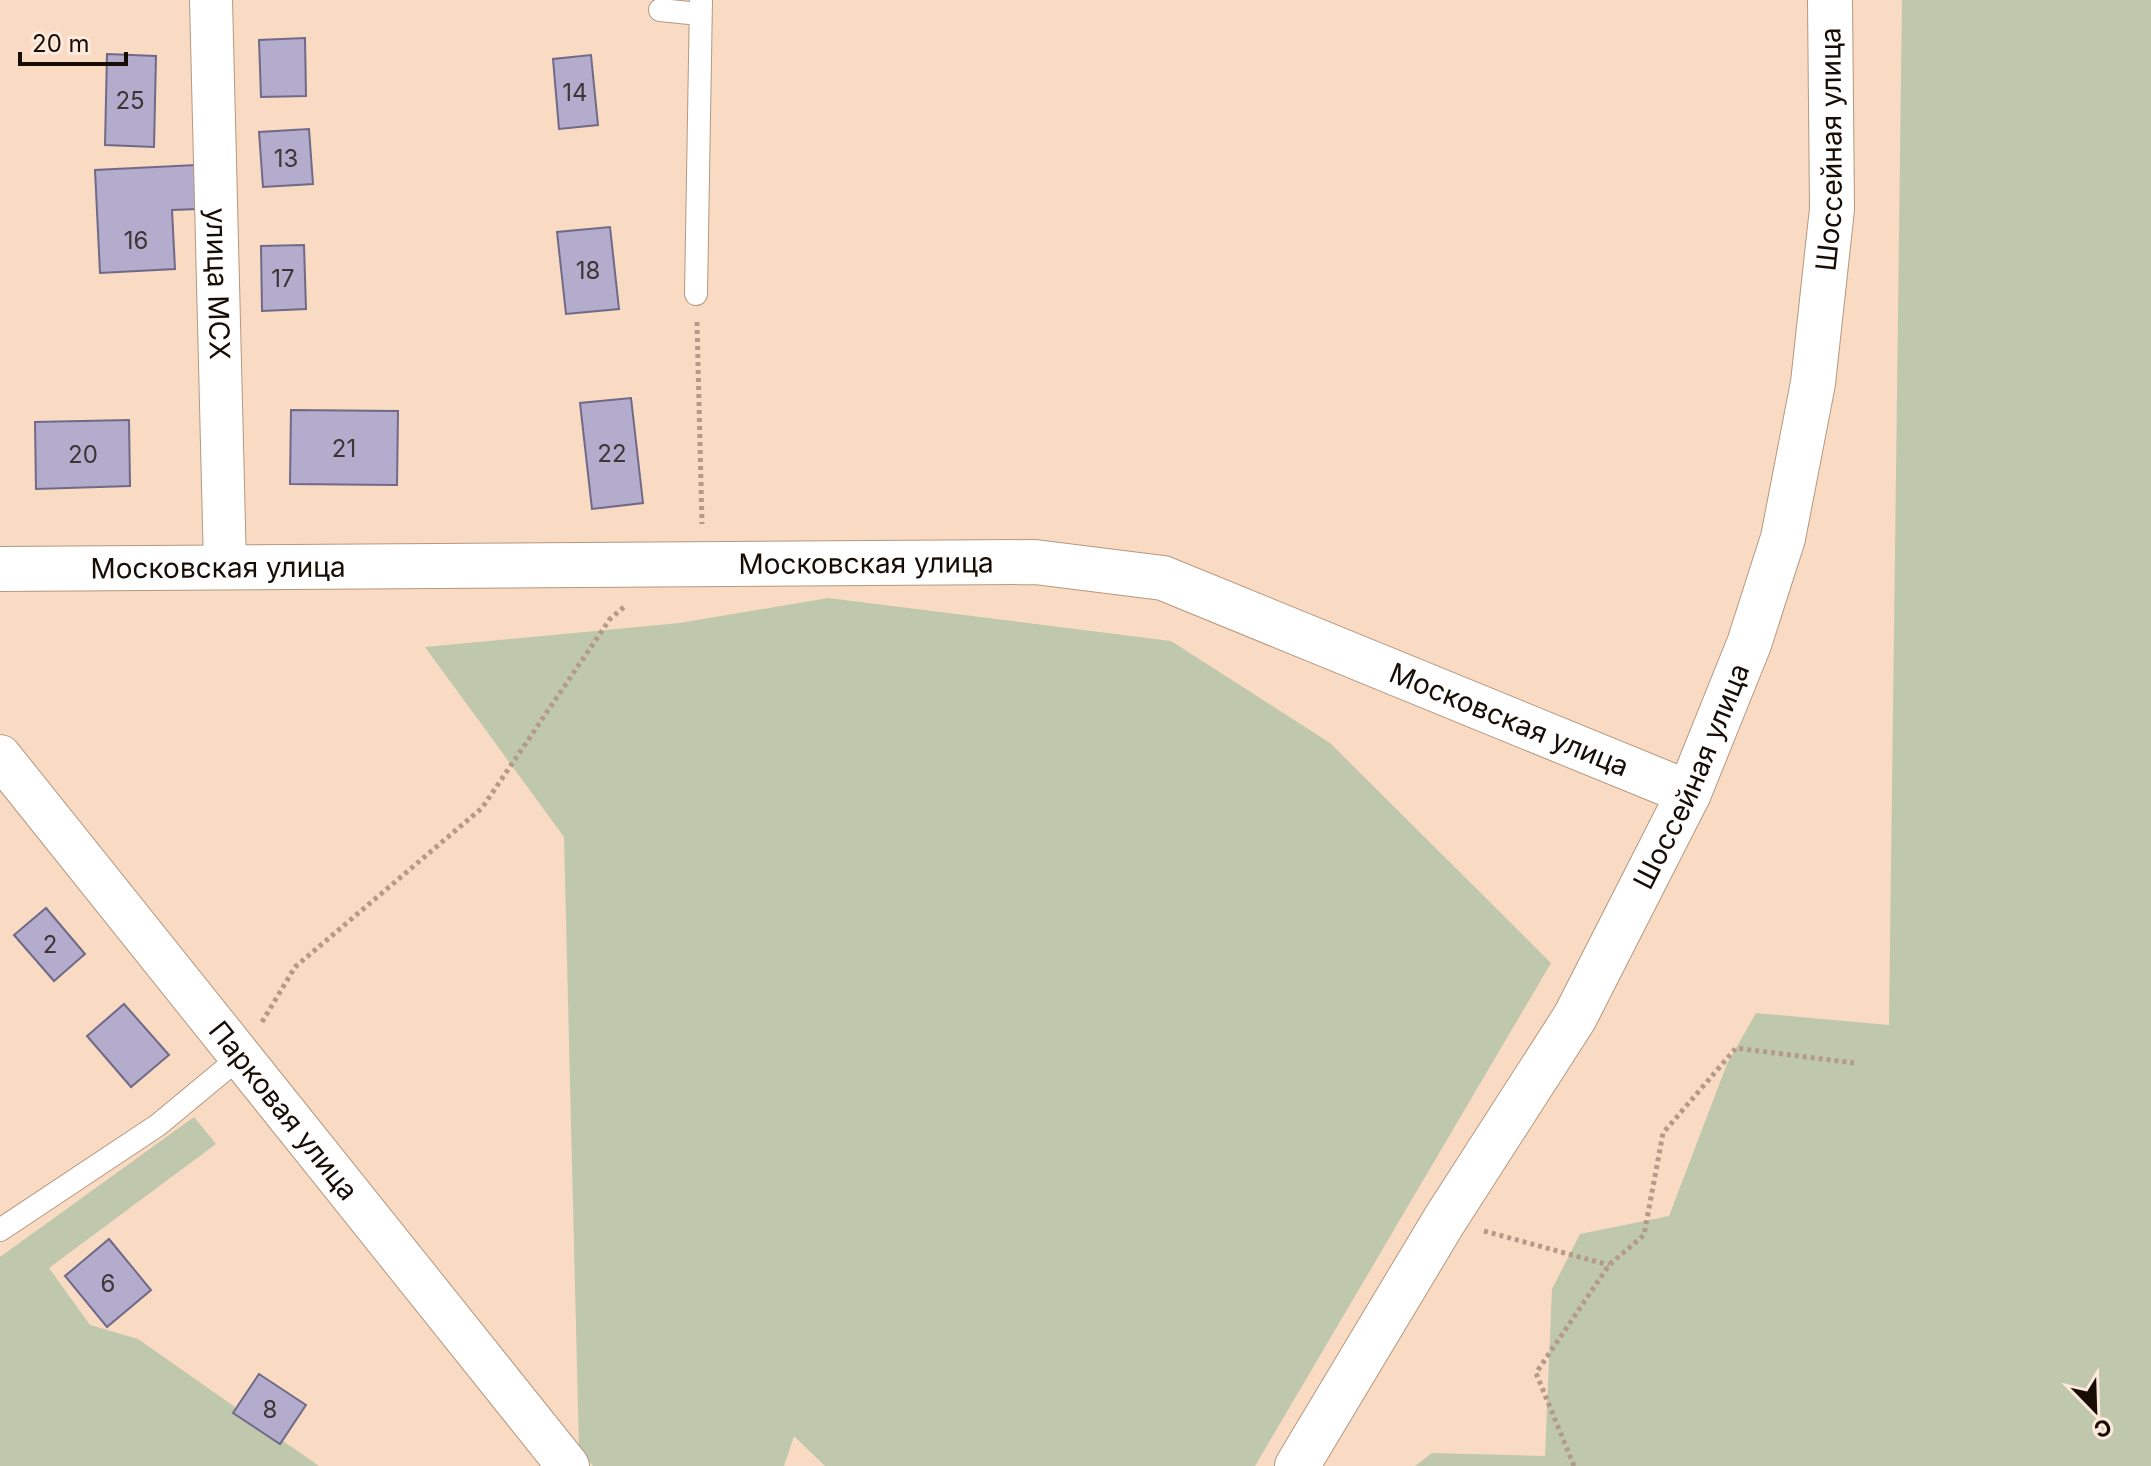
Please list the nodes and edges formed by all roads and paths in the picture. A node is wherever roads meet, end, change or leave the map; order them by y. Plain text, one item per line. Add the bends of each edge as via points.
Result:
1 (211, 0) edge
2 (1830, 0) edge
3 (700, 7) edge
4 (660, 10) dead end
5 (696, 294) joint
6 (674, 563) junction
7 (225, 566) junction
8 (0, 569) edge
9 (0, 756) edge
10 (1689, 793) junction
11 (240, 1057) junction
12 (1854, 1063) dead end
13 (1444, 1221) junction
14 (0, 1230) edge
15 (1609, 1265) junction
16 (568, 1466) edge
17 (1297, 1466) edge
18 (1574, 1466) edge

1 - 7 street, улица МСХ
2 - 10 street, Шоссейная улица via 1832,209 1813,383 1783,538 1749,644
3 - 4 lane
3 - 5 lane
5 - 6 path via 703,541
6 - 7 street, Московская улица
6 - 10 street, Московская улица via 1035,562 1163,578
6 - 11 path via 610,619 482,808 295,967
7 - 8 street, Московская улица
9 - 11 street, Парковая улица
10 - 13 street, Шоссейная улица via 1575,1017
11 - 14 lane via 158,1125
11 - 16 street, Парковая улица
12 - 15 path via 1736,1048 1663,1133 1644,1235
13 - 15 path
13 - 17 street, Шоссейная улица
15 - 18 path via 1536,1373

